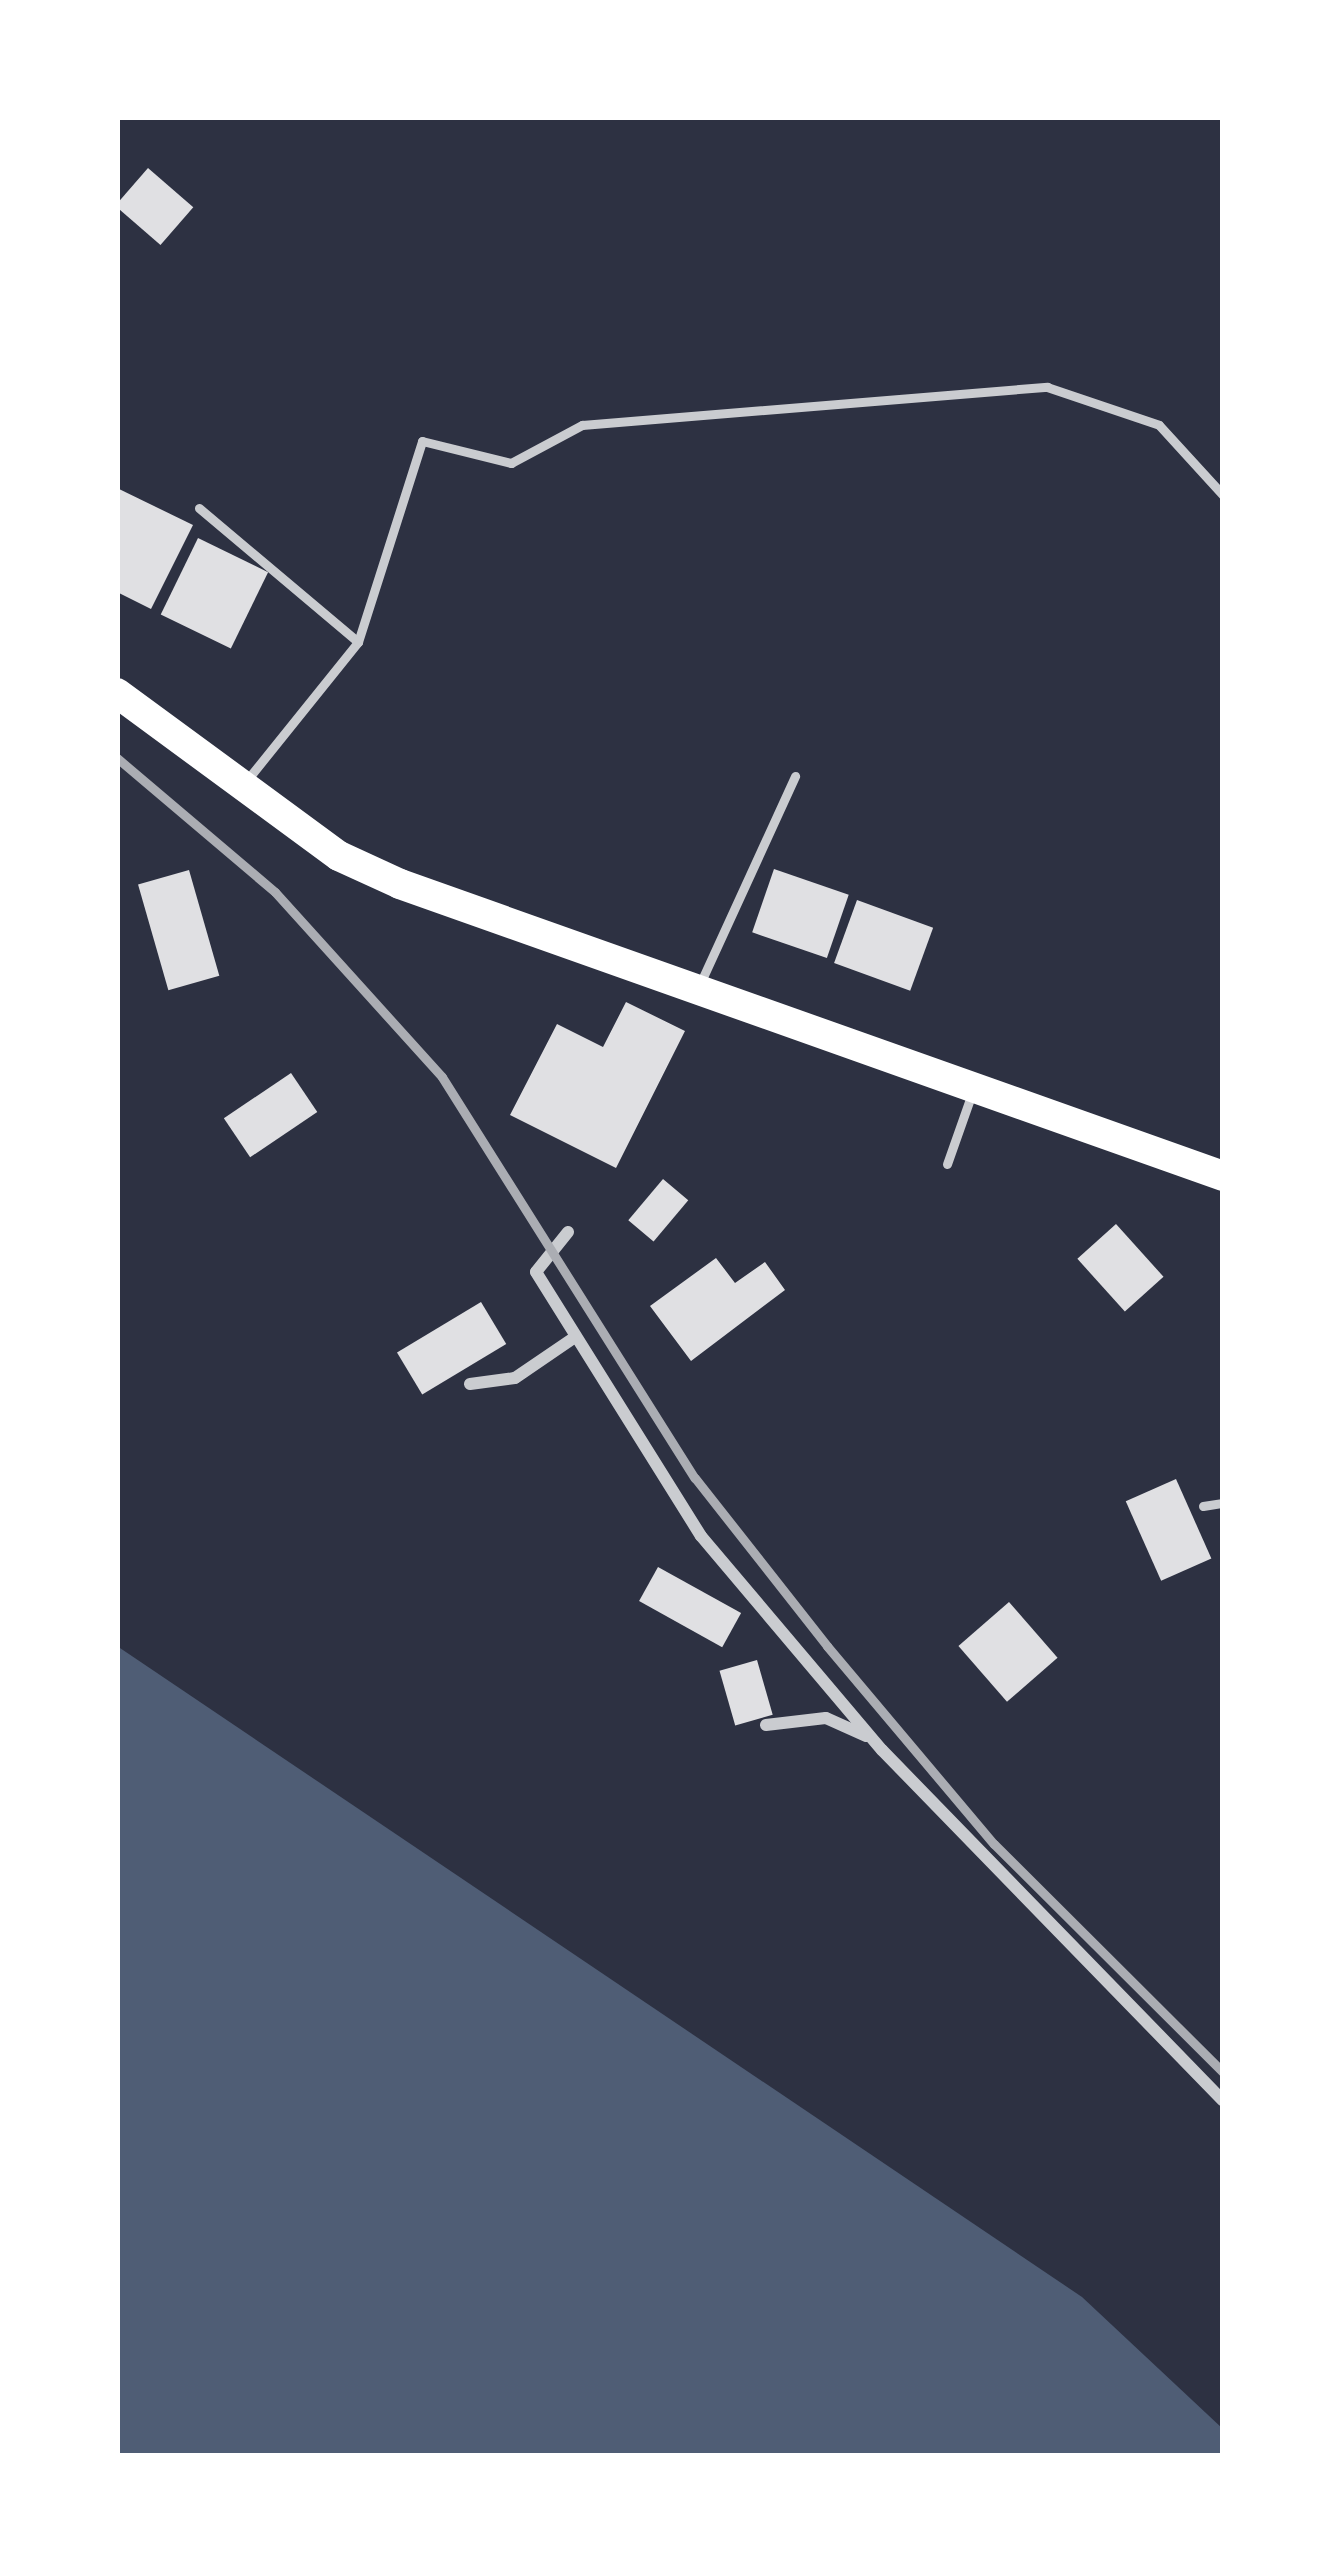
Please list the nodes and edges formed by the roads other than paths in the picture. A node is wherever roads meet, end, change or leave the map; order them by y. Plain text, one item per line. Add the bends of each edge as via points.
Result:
1 (1223, 495) edge
2 (199, 508) dead end
3 (358, 642) junction
4 (117, 693) edge
5 (795, 776) dead end
6 (241, 788) junction
7 (697, 991) junction
8 (973, 1090) junction
9 (946, 1164) dead end
10 (1223, 1176) edge
11 (568, 1232) dead end
12 (575, 1336) junction
13 (470, 1384) dead end
14 (1223, 1503) edge
15 (1203, 1506) dead end
16 (766, 1725) dead end
17 (872, 1739) junction
18 (1223, 2101) edge

1 - 3 lane via 1159,425 1046,387 582,425 511,463 422,441
2 - 3 lane
3 - 6 lane
4 - 6 main road
5 - 7 lane
6 - 7 main road via 400,884
7 - 8 main road
8 - 9 lane
8 - 10 main road
11 - 12 street via 536,1272
12 - 13 street via 515,1378
12 - 17 street via 701,1536
14 - 15 lane
16 - 17 street via 826,1718
17 - 18 street

